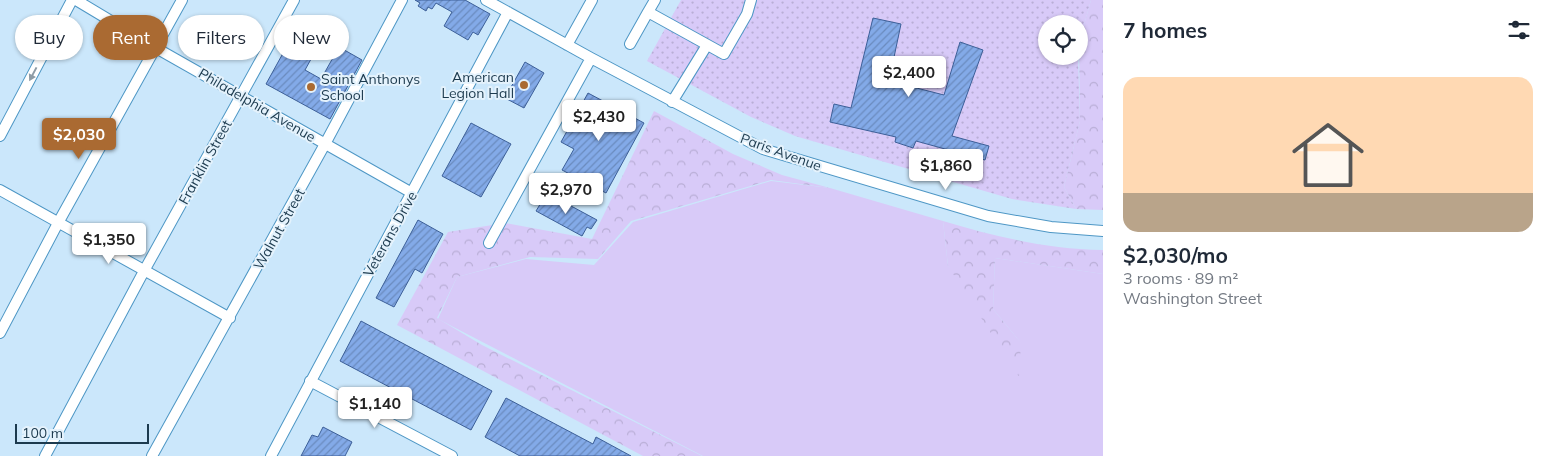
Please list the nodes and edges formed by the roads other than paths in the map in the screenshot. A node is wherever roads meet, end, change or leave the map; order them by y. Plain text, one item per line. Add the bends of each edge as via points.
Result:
1 (72, 0) edge
2 (76, 0) edge
3 (182, 0) edge
4 (294, 0) edge
5 (402, 0) edge
6 (486, 0) edge
7 (592, 0) edge
8 (654, 0) edge
9 (751, 0) edge
10 (508, 12) junction
11 (648, 12) junction
12 (101, 15) edge
13 (168, 26) edge
14 (630, 44) dead end
15 (567, 45) junction
16 (707, 45) junction
17 (168, 55) edge
18 (591, 58) junction
19 (149, 60) edge
20 (241, 96) junction
21 (672, 102) junction
22 (0, 136) edge
23 (325, 144) junction
24 (0, 190) edge
25 (412, 193) junction
26 (58, 223) junction
27 (1103, 231) edge
28 (489, 243) dead end
29 (144, 270) junction
30 (230, 318) junction
31 (0, 333) edge
32 (310, 381) junction
33 (45, 456) edge
34 (152, 456) edge
35 (271, 456) edge
36 (452, 456) edge

1 -> 22 street
2 - 12 street, Philadelphia Avenue
3 - 13 street
4 - 20 street, Franklin Street
5 - 23 street, Walnut Street
6 - 10 street, Paris Avenue
7 - 15 street
8 - 11 street
9 - 16 street via 747,14 724,54
10 - 15 street, Paris Avenue
10 - 25 street, Veterans Drive
11 - 14 street
11 - 16 street
15 - 18 street, Paris Avenue
16 - 21 street
17 - 20 street, Philadelphia Avenue
18 - 21 street, Paris Avenue
18 - 28 street
19 - 26 street
20 - 23 street, Philadelphia Avenue
20 - 29 street, Franklin Street
21 - 27 street, Paris Avenue via 763,149 926,199 988,216 1051,227
23 - 25 street, Philadelphia Avenue
23 - 30 street, Walnut Street
24 - 26 street
25 - 32 street, Veterans Drive
26 - 29 street
26 - 31 street
29 - 30 street
29 - 33 street, Franklin Street
30 - 34 street, Walnut Street
32 - 35 street, Veterans Drive
32 - 36 street

